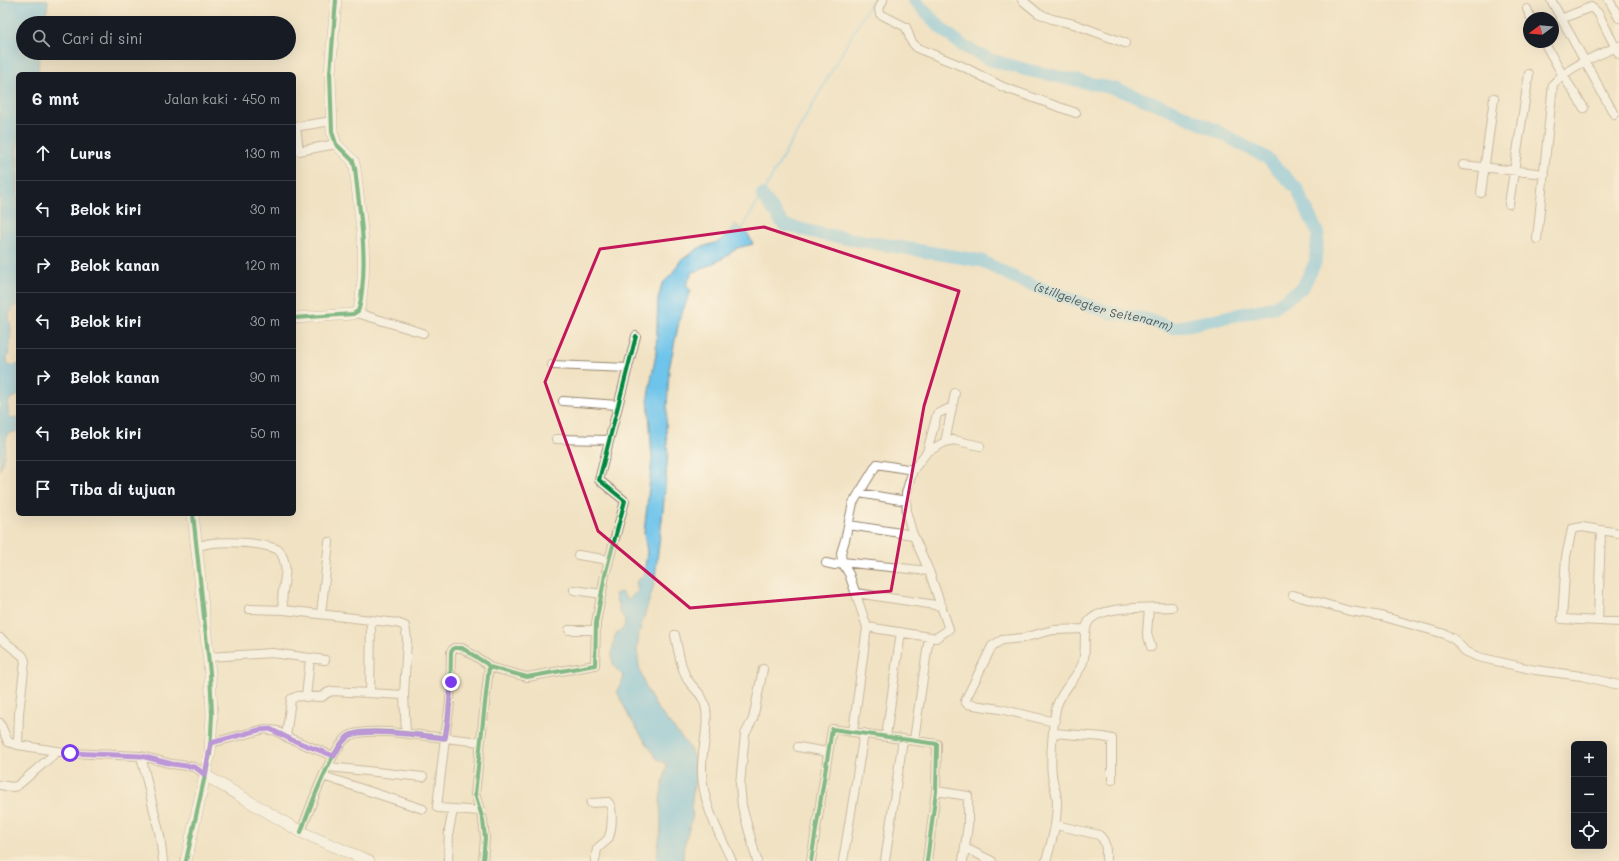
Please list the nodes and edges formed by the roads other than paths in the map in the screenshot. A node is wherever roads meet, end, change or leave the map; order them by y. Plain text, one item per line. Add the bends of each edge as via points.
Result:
1 (336, 0) edge
2 (883, 0) edge
3 (1022, 0) edge
4 (1551, 0) edge
5 (1609, 0) edge
6 (1527, 9) dead end
7 (1528, 12) edge
8 (1619, 18) edge
9 (1561, 19) junction
10 (1125, 43) dead end
11 (1547, 48) edge
12 (1618, 49) edge
13 (1584, 61) junction
14 (1529, 74) dead end
15 (1562, 74) junction
16 (1494, 98) dead end
17 (1584, 108) dead end
18 (1076, 113) dead end
19 (1614, 114) dead end
20 (332, 121) junction
21 (296, 127) edge
22 (296, 133) edge
23 (336, 144) junction
24 (1463, 165) dead end
25 (1484, 168) junction
26 (1514, 171) junction
27 (1545, 174) junction
28 (1481, 193) dead end
29 (1509, 204) dead end
30 (1537, 239) dead end
31 (357, 313) junction
32 (296, 318) edge
33 (423, 333) dead end
34 (636, 336) dead end
35 (552, 365) dead end
36 (628, 368) junction
37 (955, 393) dead end
38 (563, 401) dead end
39 (618, 405) junction
40 (952, 407) junction
41 (556, 439) dead end
42 (609, 440) junction
43 (945, 442) junction
44 (980, 446) dead end
45 (927, 452) junction
46 (912, 470) junction
47 (859, 493) junction
48 (906, 501) junction
49 (193, 516) edge
50 (849, 525) junction
51 (1601, 530) junction
52 (1619, 532) edge
53 (913, 535) junction
54 (330, 542) dead end
55 (197, 547) junction
56 (578, 555) dead end
57 (609, 560) junction
58 (842, 562) junction
59 (826, 564) dead end
60 (929, 571) junction
61 (574, 590) dead end
62 (856, 593) junction
63 (602, 594) junction
64 (1293, 595) dead end
65 (942, 606) junction
66 (1172, 607) dead end
67 (1149, 608) junction
68 (249, 609) dead end
69 (284, 610) junction
70 (320, 614) junction
71 (371, 620) junction
72 (1598, 621) junction
73 (1619, 622) edge
74 (867, 627) junction
75 (1086, 629) junction
76 (569, 630) dead end
77 (596, 630) junction
78 (901, 632) junction
79 (675, 635) dead end
80 (929, 637) junction
81 (0, 638) edge
82 (1151, 647) dead end
83 (208, 657) junction
84 (310, 659) junction
85 (325, 660) dead end
86 (488, 667) junction
87 (763, 669) dead end
88 (1619, 685) edge
89 (370, 693) junction
90 (404, 695) junction
91 (306, 697) junction
92 (1055, 722) junction
93 (0, 723) edge
94 (853, 732) junction
95 (406, 733) junction
96 (864, 733) junction
97 (1054, 733) junction
98 (886, 736) junction
99 (286, 737) junction
100 (0, 738) edge
101 (445, 738) junction
102 (903, 739) junction
103 (914, 740) junction
104 (8, 742) junction
105 (481, 742) junction
106 (211, 743) junction
107 (18, 745) junction
108 (798, 747) dead end
109 (58, 751) junction
110 (828, 752) junction
111 (141, 756) junction
112 (334, 756) junction
113 (329, 767) junction
114 (205, 775) junction
115 (323, 776) junction
116 (423, 777) dead end
117 (1112, 780) dead end
118 (0, 785) edge
119 (936, 791) junction
120 (591, 802) dead end
121 (423, 809) dead end
122 (454, 810) junction
123 (480, 812) junction
124 (1056, 825) junction
125 (301, 832) junction
126 (965, 848) junction
127 (1106, 859) dead end
128 (163, 861) edge
129 (186, 861) edge
130 (369, 861) edge
131 (448, 861) edge
132 (483, 861) edge
133 (595, 861) edge
134 (732, 861) edge
135 (757, 861) edge
136 (811, 861) edge
137 (843, 861) edge
138 (885, 861) edge
139 (927, 861) edge
140 (963, 861) edge
141 (991, 861) edge
142 (1046, 861) edge

1 - 20 street via 330,73
2 - 18 street via 879,9 880,14 906,27 913,45 917,48 964,67 1003,87
3 - 10 street via 1038,13 1052,19 1074,24
4 - 9 street
5 - 8 street
6 - 7 street
9 - 12 street via 1591,7 1598,12
9 - 13 street
11 - 15 street
12 - 13 street
13 - 15 street
13 - 19 street
14 - 26 street
15 - 17 street
15 - 27 street via 1553,84
16 - 25 street
20 - 21 street
20 - 23 street
22 - 23 street via 299,151
23 - 31 street via 353,161 355,168 364,276 361,303
24 - 25 street
25 - 26 street
25 - 28 street
26 - 27 street
26 - 29 street
27 - 30 street
31 - 32 street
31 - 33 street
34 - 36 street
35 - 36 street
36 - 39 street
37 - 40 street
38 - 39 street
39 - 42 street
40 - 43 street
40 - 45 street via 937,414
41 - 42 street
42 - 57 street via 598,480 625,501
43 - 44 street via 954,440
43 - 45 street
45 - 46 street
46 - 47 street via 877,464
46 - 48 street
47 - 48 street
47 - 50 street via 853,503
48 - 53 street
49 - 55 street
50 - 53 street
50 - 58 street via 841,553
51 - 52 street
51 - 72 street
51 - 72 street via 1582,527 1572,529 1566,556 1562,619
53 - 60 street
54 - 70 street
55 - 69 street via 206,543 228,542 279,550 286,568
55 - 83 street
56 - 57 street
57 - 63 street
58 - 59 street via 835,565
58 - 60 street
58 - 62 street
60 - 65 street
61 - 63 street
62 - 65 street
62 - 74 street
63 - 77 street
64 - 88 street via 1445,634 1478,657
65 - 80 street via 949,629 936,638
66 - 67 street
67 - 75 street via 1102,612 1090,620
67 - 82 street via 1148,633
68 - 69 street
69 - 70 street
70 - 71 street
71 - 89 street
71 - 90 street via 397,623 406,628
72 - 73 street
74 - 78 street
74 - 94 street
75 - 92 street via 1083,662 1060,697
75 - 92 street via 1053,630 1023,638 997,641 992,646 965,701 967,704
76 - 77 street
77 - 86 street via 595,665 527,677
78 - 80 street
78 - 98 street
79 - 134 street via 684,672 703,699 707,725 702,766 705,797
80 - 103 street
81 - 107 street via 23,656 25,661
83 - 84 street via 272,654
83 - 106 street via 212,692
84 - 85 street
84 - 91 street
86 - 101 street via 462,648 452,650
86 - 105 street
87 - 135 street via 753,719 744,734 740,784 742,806
89 - 90 street
89 - 91 street via 332,691 322,697
90 - 95 street
91 - 99 street via 291,698
92 - 97 street
93 - 104 street
94 - 96 street
94 - 110 street via 832,729
95 - 101 street
95 - 112 street via 352,734 344,740
96 - 98 street
96 - 137 street
97 - 117 street via 1103,736 1112,739
97 - 124 street via 1052,770 1056,796
98 - 102 street
99 - 106 street via 277,731 265,729
99 - 112 street
100 - 104 street
101 - 105 street
101 - 122 street via 437,806
102 - 103 street
102 - 138 street
103 - 119 street via 937,744
104 - 107 street
105 - 123 street via 475,794
106 - 114 street
107 - 109 street
108 - 110 street
109 - 111 street
109 - 118 street via 17,786
110 - 136 street
111 - 114 street via 194,767
111 - 128 street via 160,836
112 - 113 street
113 - 115 street
113 - 116 street
114 - 125 street
114 - 129 street
115 - 121 street
115 - 125 street
119 - 126 street via 968,796
119 - 139 street
120 - 133 street via 608,802 612,807 610,836 597,850
122 - 123 street
122 - 131 street via 449,830
123 - 132 street via 485,838
124 - 127 street via 1099,835 1105,843
124 - 142 street
125 - 130 street
126 - 140 street
126 - 141 street

